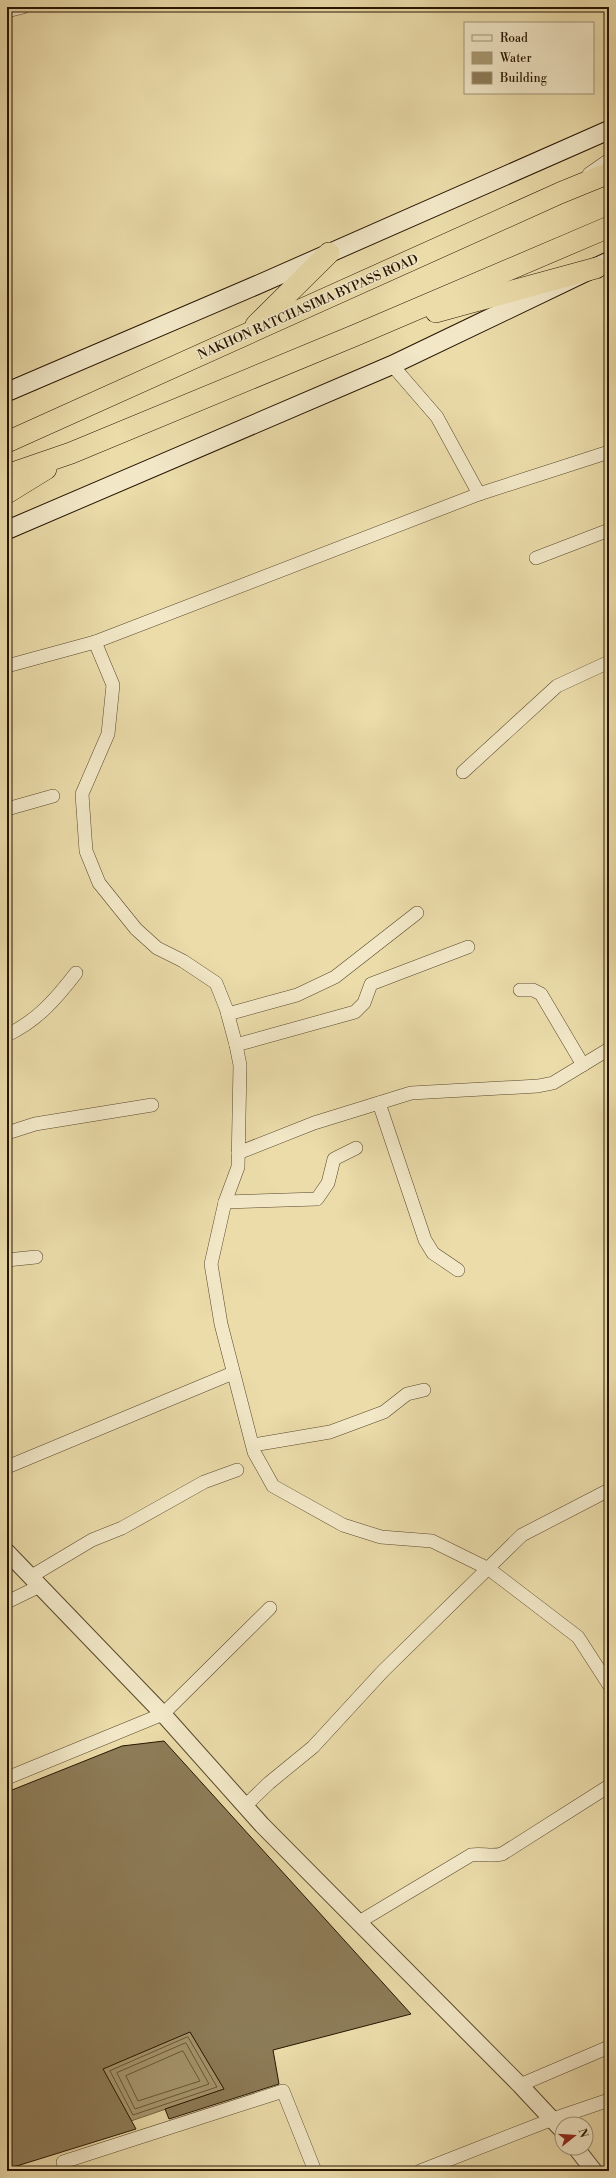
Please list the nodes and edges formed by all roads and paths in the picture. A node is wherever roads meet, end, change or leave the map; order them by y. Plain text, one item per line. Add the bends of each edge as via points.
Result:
1 (22, 7) edge
2 (7, 11) edge
3 (609, 130) edge
4 (609, 160) edge
5 (609, 173) edge
6 (560, 193) junction
7 (609, 227) edge
8 (329, 253) junction
9 (602, 265) edge
10 (246, 335) junction
11 (356, 335) junction
12 (392, 365) junction
13 (7, 392) edge
14 (58, 420) junction
15 (7, 433) edge
16 (7, 442) edge
17 (71, 452) junction
18 (609, 452) edge
19 (7, 475) edge
20 (7, 493) edge
21 (479, 494) junction
22 (7, 530) edge
23 (609, 530) edge
24 (536, 558) dead end
25 (96, 642) junction
26 (609, 662) edge
27 (7, 666) edge
28 (463, 772) dead end
29 (53, 796) dead end
30 (7, 809) edge
31 (417, 913) dead end
32 (468, 947) dead end
33 (76, 973) dead end
34 (520, 990) dead end
35 (228, 1014) junction
36 (7, 1035) edge
37 (236, 1045) junction
38 (609, 1049) edge
39 (583, 1065) junction
40 (379, 1103) junction
41 (152, 1104) dead end
42 (7, 1133) edge
43 (356, 1148) dead end
44 (238, 1153) junction
45 (225, 1202) junction
46 (36, 1257) dead end
47 (7, 1260) edge
48 (458, 1270) dead end
49 (233, 1373) junction
50 (424, 1390) dead end
51 (253, 1445) junction
52 (7, 1466) edge
53 (237, 1470) dead end
54 (609, 1490) edge
55 (7, 1552) edge
56 (489, 1569) junction
57 (35, 1582) junction
58 (7, 1602) edge
59 (270, 1608) dead end
60 (609, 1685) edge
61 (163, 1714) junction
62 (7, 1778) edge
63 (609, 1786) edge
64 (245, 1806) junction
65 (359, 1922) junction
66 (609, 2047) edge
67 (520, 2085) junction
68 (609, 2100) edge
69 (574, 2116) edge
70 (554, 2121) edge
71 (554, 2125) edge
72 (582, 2156) edge
73 (68, 2171) edge
74 (315, 2171) edge
75 (420, 2171) edge
76 (594, 2171) edge

1 - 2 street
3 - 8 main road
4 - 6 street
5 - 6 highway, NAKHON RATCHASIMA BYPASS ROAD
6 - 10 highway, NAKHON RATCHASIMA BYPASS ROAD
7 - 11 highway
8 - 10 highway
8 - 13 main road
9 - 11 highway
9 - 12 main road
10 - 14 highway, NAKHON RATCHASIMA BYPASS ROAD
11 - 17 highway
12 - 21 street via 437,417
12 - 22 main road
14 - 15 highway
14 - 16 highway, NAKHON RATCHASIMA BYPASS ROAD
17 - 19 highway
17 - 20 highway
18 - 21 street
21 - 25 street
23 - 24 street
25 - 27 street
25 - 35 street via 113,686 108,734 82,794 86,851 99,883 136,929 157,948 216,982
26 - 28 street via 557,686
29 - 30 street
31 - 35 street via 335,978 297,995
32 - 37 street via 371,984 361,1007 355,1012
33 - 36 street via 58,997 26,1026
34 - 39 street via 533,990 541,994
35 - 37 street
37 - 44 street via 240,1065
38 - 39 street
39 - 40 street via 553,1083 538,1086 411,1093
40 - 44 street via 314,1123
40 - 48 street via 425,1240 433,1253
41 - 42 street via 21,1128
43 - 45 street via 334,1159 328,1183 317,1199
44 - 45 street via 238,1167
45 - 49 street via 211,1264 221,1324
46 - 47 street
49 - 51 street
49 - 52 street
50 - 51 street via 407,1394 384,1412 330,1432
51 - 56 street via 254,1452 273,1486 343,1525 381,1537 432,1541
53 - 57 street via 204,1482 122,1528 92,1540
54 - 56 street via 522,1535
55 - 57 street
56 - 60 street via 578,1638
56 - 64 street via 383,1671 313,1747
57 - 58 street
57 - 61 street
59 - 61 street
61 - 62 street
61 - 64 street
63 - 65 street via 502,1854 493,1857 479,1853 470,1855
64 - 65 street
65 - 67 street
66 - 67 street
67 - 70 street
68 - 69 street
71 - 75 street
72 - 76 street
73 - 74 street via 63,2162 282,2091

